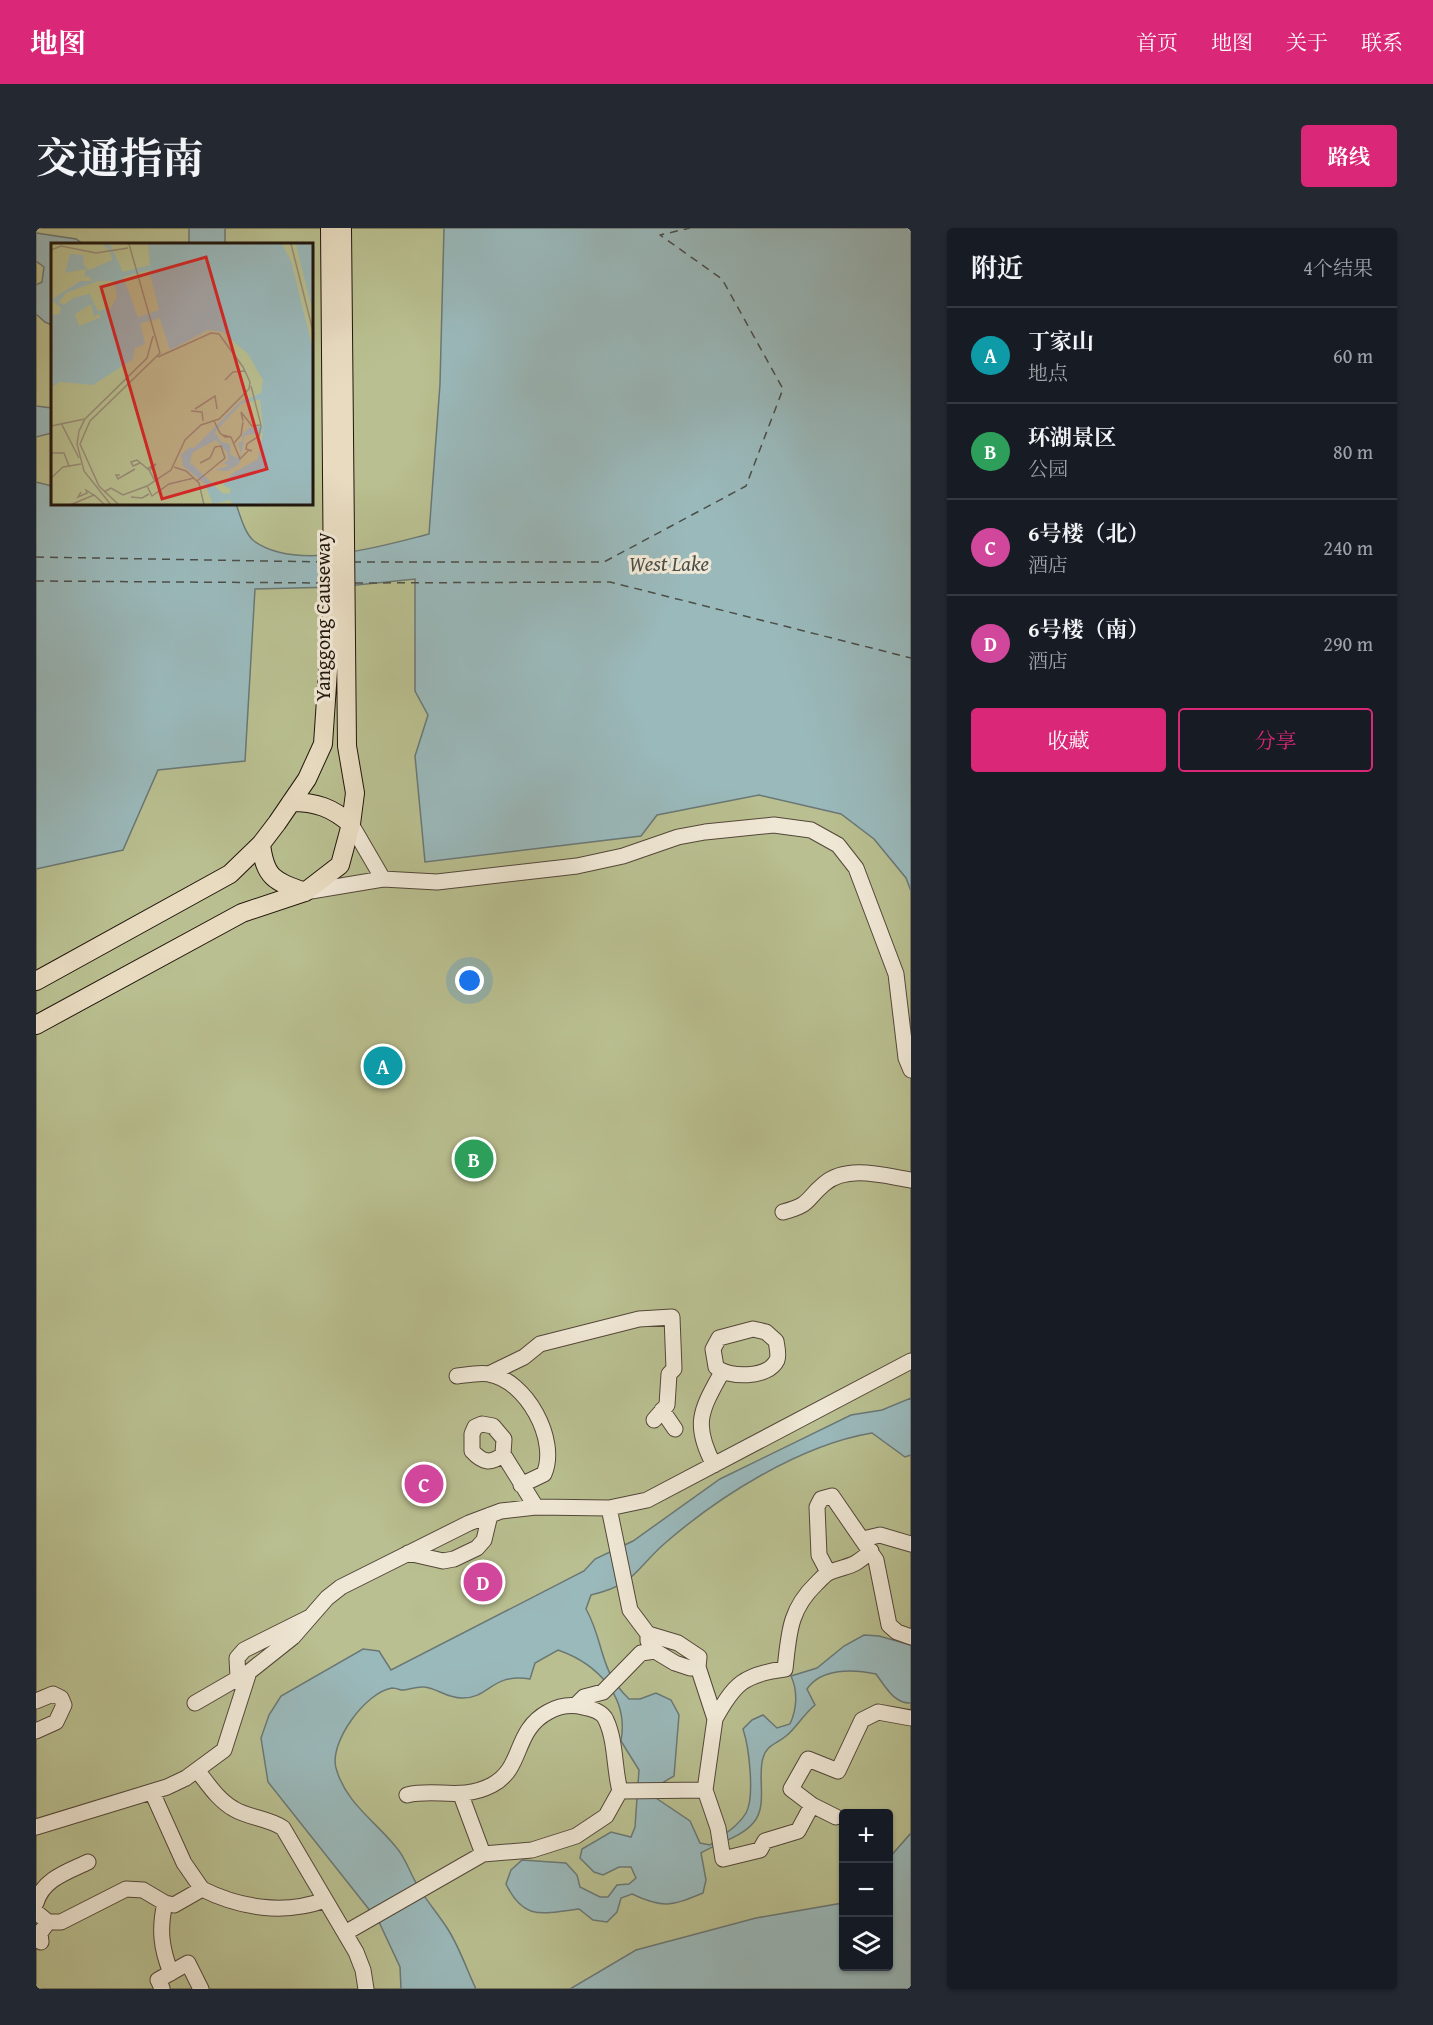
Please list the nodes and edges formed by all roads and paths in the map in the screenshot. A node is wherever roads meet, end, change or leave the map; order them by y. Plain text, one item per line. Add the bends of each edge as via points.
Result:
1 (336, 230) edge
2 (339, 598) junction
3 (291, 802) junction
4 (351, 825) junction
5 (261, 844) junction
6 (383, 879) junction
7 (305, 892) junction
8 (36, 981) edge
9 (36, 1024) edge
10 (911, 1070) edge
11 (911, 1180) edge
12 (783, 1212) dead end
13 (911, 1361) edge
14 (722, 1372) dead end
15 (489, 1374) junction
16 (457, 1376) dead end
17 (675, 1428) dead end
18 (503, 1454) dead end
19 (714, 1465) junction
20 (521, 1485) junction
21 (536, 1507) junction
22 (609, 1508) junction
23 (490, 1515) junction
24 (911, 1544) edge
25 (867, 1545) junction
26 (408, 1553) junction
27 (828, 1572) junction
28 (648, 1634) junction
29 (911, 1637) edge
30 (656, 1651) junction
31 (698, 1666) junction
32 (243, 1679) junction
33 (36, 1701) edge
34 (195, 1703) dead end
35 (576, 1705) junction
36 (911, 1718) edge
37 (715, 1719) junction
38 (36, 1731) edge
39 (197, 1770) junction
40 (705, 1790) junction
41 (620, 1791) junction
42 (152, 1792) junction
43 (407, 1795) dead end
44 (461, 1795) junction
45 (812, 1805) junction
46 (836, 1817) dead end
47 (36, 1827) edge
48 (483, 1854) junction
49 (88, 1862) dead end
50 (202, 1889) junction
51 (325, 1900) junction
52 (36, 1903) edge
53 (165, 1903) junction
54 (42, 1917) edge
55 (345, 1933) junction
56 (41, 1942) dead end
57 (171, 1973) junction
58 (162, 1988) edge
59 (201, 1989) edge
60 (366, 1989) edge

1 - 2 main road, Yanggong Causeway
2 - 3 main road, Yanggong Causeway via 323,744
2 - 4 main road, Yanggong Causeway via 347,746 355,793
3 - 4 main road via 310,802 333,809
3 - 5 main road, Yanggong Causeway
4 - 6 street
4 - 7 main road, Yanggong Causeway via 340,865
5 - 7 main road via 264,866 277,882
5 - 8 main road, Yanggong Causeway via 230,874
6 - 7 street
6 - 10 street via 437,882 577,866 705,832 774,825 811,830 838,845 856,868 896,974 906,1058
7 - 9 main road, Yanggong Causeway via 242,913
11 - 12 street via 862,1172 837,1177 825,1182 804,1206
13 - 19 street
14 - 19 street via 701,1419 701,1441
15 - 16 street
15 - 17 street via 540,1344 639,1319 672,1317 674,1369 669,1374 667,1405 658,1415
15 - 20 street via 522,1394 548,1442 544,1474
18 - 20 street
19 - 22 street via 647,1500
20 - 21 street
21 - 22 street
21 - 23 street
22 - 28 street via 630,1610
23 - 26 street
23 - 26 street via 484,1540 477,1548 454,1559 443,1561
24 - 25 street via 880,1535
25 - 27 street via 856,1564
25 - 27 street via 832,1496 821,1500 817,1507 819,1554
25 - 29 street via 876,1560 889,1625
26 - 32 street via 341,1587 293,1637
27 - 37 street via 797,1605 785,1669 749,1676 739,1683
28 - 30 street
28 - 31 street via 663,1636 699,1657
30 - 31 street via 675,1663 690,1668
30 - 35 street via 641,1653 603,1692 584,1697
31 - 37 street
32 - 34 street
32 - 39 street via 224,1750
33 - 38 street via 53,1694 64,1705 56,1722
35 - 41 street via 605,1717
35 - 44 street via 556,1707 535,1719 505,1776 493,1785
36 - 45 street via 878,1712 862,1720 838,1771 808,1758 791,1789
37 - 40 street
39 - 42 street
39 - 51 street via 235,1810 273,1821 283,1828
40 - 41 street
40 - 45 street via 723,1859 760,1850 765,1841 798,1832
41 - 48 street via 606,1816 576,1836 532,1850
42 - 47 street
42 - 50 street via 184,1863
43 - 44 street via 425,1791
44 - 48 street
45 - 46 street
48 - 55 street
49 - 52 street via 49,1882 40,1890
50 - 51 street via 255,1907 298,1907
50 - 53 street via 174,1905
51 - 55 street
53 - 54 street via 143,1890 126,1889 61,1922
53 - 57 street via 159,1926
54 - 56 street
55 - 60 street via 363,1970
57 - 58 street via 158,1980
57 - 59 street via 188,1963

